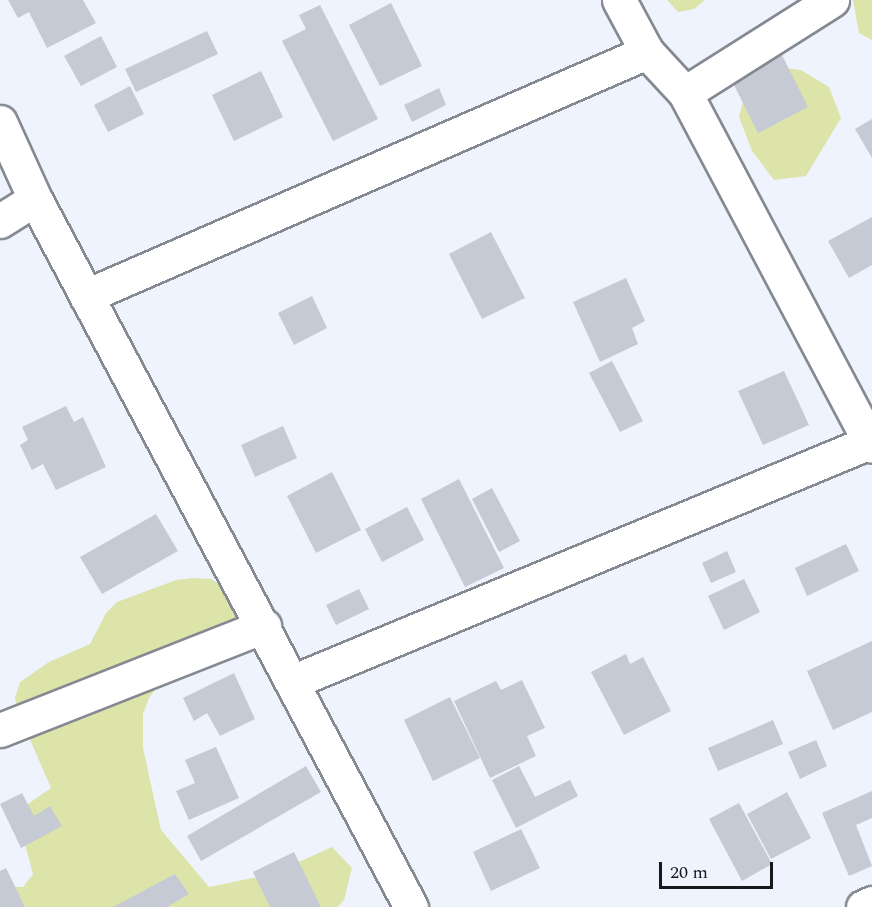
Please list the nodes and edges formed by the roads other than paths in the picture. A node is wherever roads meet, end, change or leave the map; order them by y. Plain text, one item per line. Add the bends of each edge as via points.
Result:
1 (619, 0) edge
2 (831, 0) edge
3 (647, 52) junction
4 (685, 93) junction
5 (0, 122) edge
6 (35, 199) junction
7 (0, 220) edge
8 (86, 296) junction
9 (871, 444) edge
10 (264, 626) junction
11 (294, 681) junction
12 (0, 730) edge
13 (872, 903) edge
14 (411, 907) edge
15 (863, 907) edge

1 - 3 street
2 - 4 street
3 - 4 street
3 - 8 street
4 - 9 street
5 - 6 street
6 - 7 street
6 - 8 street
8 - 10 street
9 - 11 street
10 - 11 street
10 - 12 street
11 - 14 street
13 - 15 street

